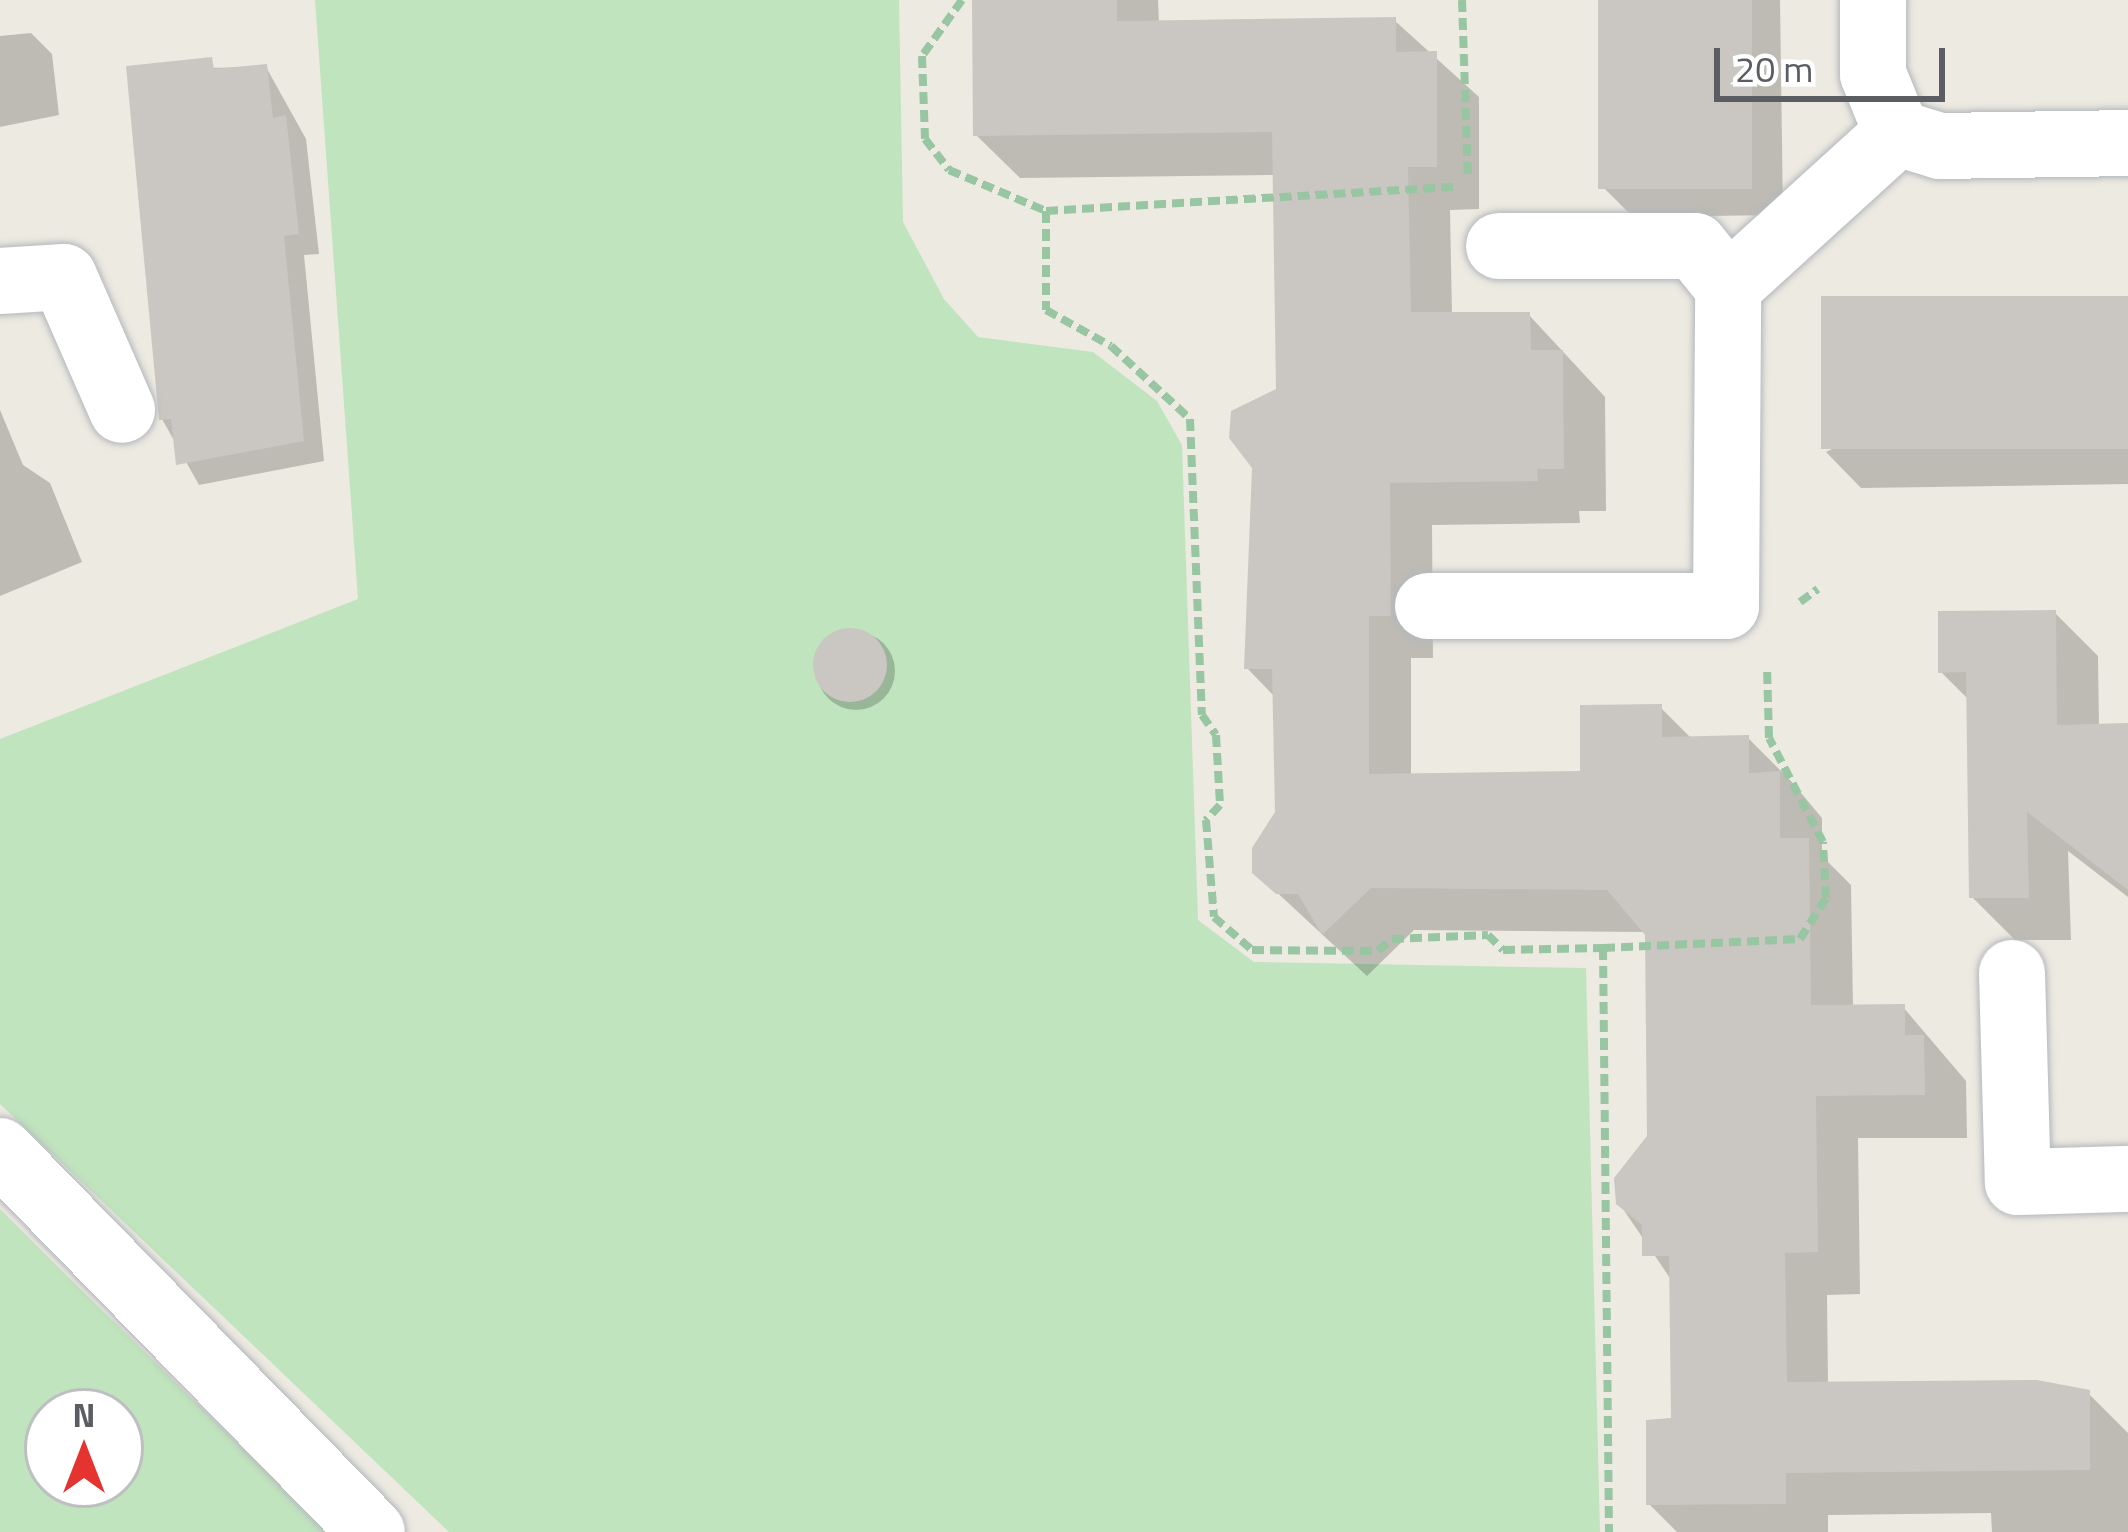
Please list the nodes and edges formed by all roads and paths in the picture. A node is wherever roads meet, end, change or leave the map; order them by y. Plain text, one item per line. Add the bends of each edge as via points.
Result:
1 (962, 0) edge
2 (1462, 0) edge
3 (1874, 0) edge
4 (1897, 133) junction
5 (2128, 143) edge
6 (1046, 211) junction
7 (1499, 246) dead end
8 (0, 281) edge
9 (1728, 287) junction
10 (122, 410) dead end
11 (1818, 589) dead end
12 (1429, 606) dead end
13 (1784, 615) dead end
14 (1767, 650) dead end
15 (1603, 948) junction
16 (2012, 973) dead end
17 (0, 1151) edge
18 (2128, 1179) edge
19 (372, 1532) edge
20 (1609, 1532) edge

1 - 6 path via 922,56 925,139 949,170
2 - 6 path via 1469,186
3 - 4 street via 1873,74
4 - 5 street via 1940,146
4 - 9 street
6 - 15 path via 1046,310 1111,346 1190,419 1202,715 1216,735 1220,805 1206,820 1214,917 1252,950 1378,951 1392,939 1488,935 1503,950
7 - 9 street via 1696,246
8 - 10 street via 64,277
9 - 12 street via 1726,606
11 - 13 path
14 - 15 path via 1769,738 1823,842 1826,898 1800,939
15 - 20 path
16 - 18 street via 2018,1182
17 - 19 street

